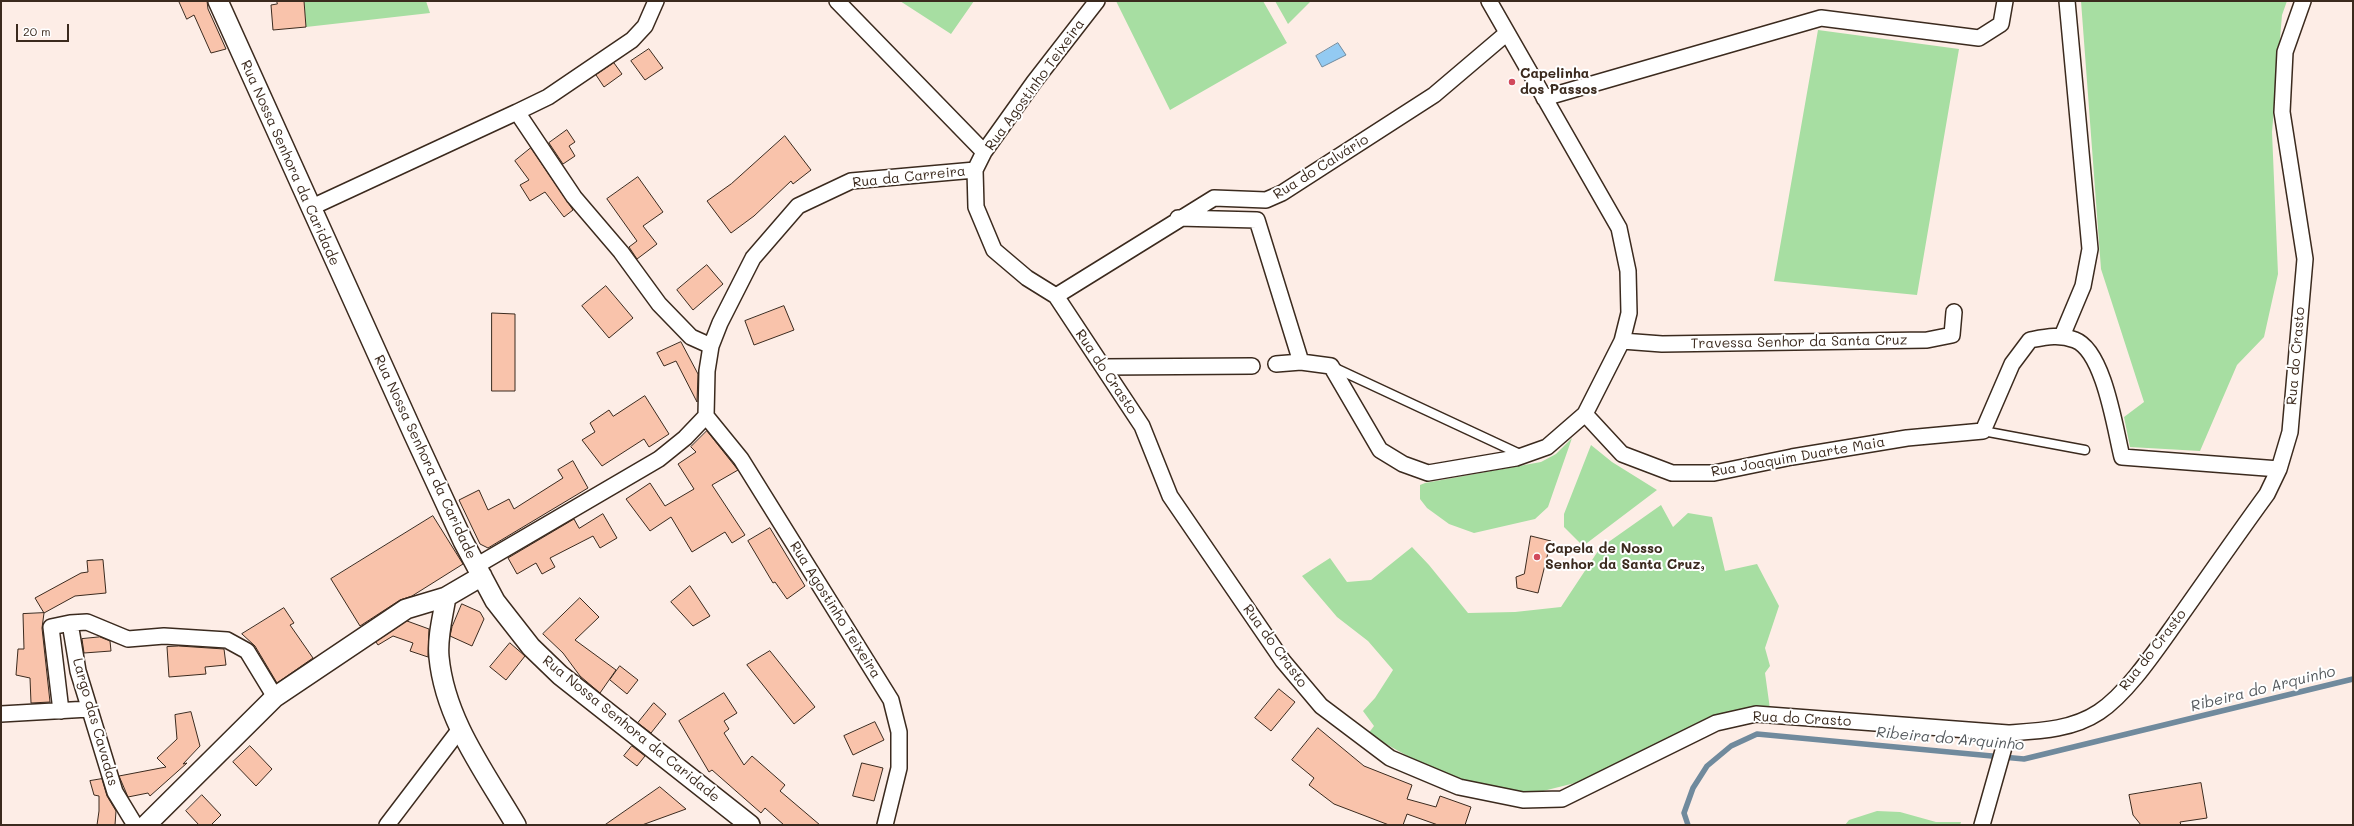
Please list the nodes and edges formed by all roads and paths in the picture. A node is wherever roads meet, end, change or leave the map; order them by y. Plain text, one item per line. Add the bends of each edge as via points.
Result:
1 (218, 1) edge
2 (656, 1) edge
3 (837, 1) edge
4 (1097, 1) edge
5 (1489, 1) edge
6 (2005, 1) edge
7 (2067, 1) edge
8 (2303, 1) edge
9 (1507, 33) junction
10 (1544, 98) junction
11 (517, 112) junction
12 (984, 152) junction
13 (975, 170) junction
14 (310, 208) junction
15 (1178, 218) junction
16 (1056, 296) junction
17 (1954, 312) dead end
18 (2062, 336) junction
19 (1622, 341) junction
20 (711, 346) junction
21 (1301, 362) junction
22 (1276, 364) dead end
23 (1252, 366) dead end
24 (1331, 366) junction
25 (1104, 367) junction
26 (1585, 414) junction
27 (706, 416) junction
28 (1983, 431) junction
29 (2085, 450) dead end
30 (1522, 456) junction
31 (2278, 469) junction
32 (479, 571) junction
33 (446, 597) junction
34 (70, 623) junction
35 (276, 698) junction
36 (90, 709) junction
37 (62, 711) junction
38 (1, 714) edge
39 (460, 729) junction
40 (2007, 739) junction
41 (135, 825) edge
42 (146, 825) edge
43 (387, 825) edge
44 (516, 825) edge
45 (750, 825) edge
46 (885, 825) edge
47 (1982, 825) edge

1 - 14 street, Rua Nossa Senhora da Caridade
2 - 11 street via 646,26 632,40 548,98
3 - 12 street
4 - 12 street, Rua Agostinho Teixeira
5 - 9 street
6 - 10 street via 2000,24 1979,38 1821,18
7 - 18 street via 2090,249 2083,286
8 - 31 street, Rua do Crasto via 2285,52 2282,112 2305,259 2290,432
9 - 10 street
9 - 15 street, Rua do Calvário via 1434,95 1282,193 1266,200 1214,198
10 - 19 street via 1619,228 1628,271 1628,313
11 - 14 street
11 - 20 street via 574,197 621,252 660,304 691,336
12 - 13 street, Rua Agostinho Teixeira
13 - 16 street, Rua do Crasto via 976,207 994,250 1027,278
13 - 20 street, Rua da Carreira via 851,181 798,206 753,258
14 - 32 street, Rua Nossa Senhora da Caridade
15 - 16 street, Rua do Calvário
15 - 21 street via 1257,220
16 - 25 street, Rua do Crasto
17 - 19 street, Travessa Senhor da Santa Cruz via 1952,335 1927,340 1662,344
18 - 28 street via 2030,340 2012,364
18 - 31 street via 2076,340 2090,352 2103,382 2122,457
19 - 26 street
20 - 27 street, Rua da Carreira via 707,371
21 - 22 street
21 - 24 street
23 - 25 street
24 - 30 lane
24 - 30 street via 1380,450 1403,464 1428,472
25 - 40 street, Rua do Crasto via 1142,426 1170,496 1283,661 1321,706 1390,758 1459,787 1523,800 1562,799 1716,723 1756,714
26 - 28 street, Rua Joaquim Duarte Maia via 1622,454 1672,473 1714,472 1907,438
26 - 30 street via 1547,447
27 - 32 street via 685,438 659,459
27 - 46 street, Rua Agostinho Teixeira via 741,459 890,700 899,732 898,768
28 - 29 lane, Rua Joaquim Duarte Maia
31 - 40 street, Rua do Crasto via 2266,494 2151,657 2121,692 2099,712 2067,727
32 - 33 street
32 - 45 street, Rua Nossa Senhora da Caridade via 495,601 530,647 560,675
33 - 35 street via 406,610
33 - 39 street via 440,628 439,656 443,684 453,717
34 - 35 street via 87,622 128,639 164,636 227,640 247,651
34 - 36 street, Largo das Cavadas via 78,671
34 - 37 street, Largo das Cavadas via 51,627
35 - 42 street
36 - 37 street
36 - 41 street, Largo das Cavadas via 115,792
37 - 38 street
39 - 43 street
39 - 44 street
40 - 47 street

